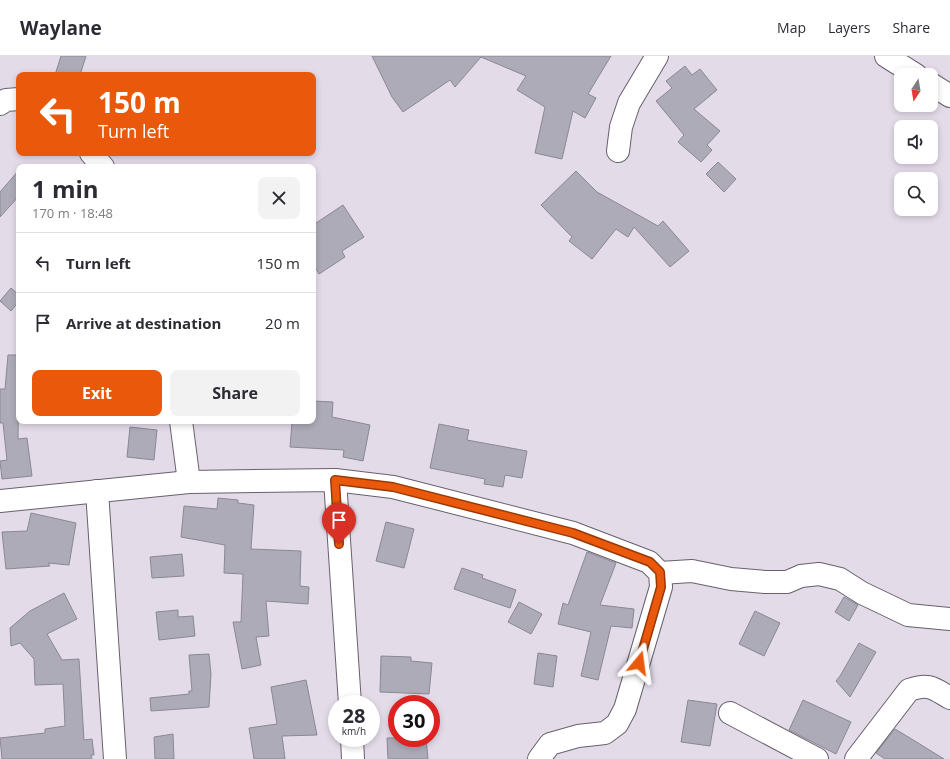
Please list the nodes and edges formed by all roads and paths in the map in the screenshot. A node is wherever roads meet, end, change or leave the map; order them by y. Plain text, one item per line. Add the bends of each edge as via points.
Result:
1 (657, 56) edge
2 (886, 56) edge
3 (905, 68) edge
4 (938, 88) edge
5 (950, 96) edge
6 (16, 99) edge
7 (0, 104) edge
8 (618, 151) dead end
9 (94, 156) edge
10 (100, 164) edge
11 (181, 424) edge
12 (335, 480) junction
13 (189, 482) junction
14 (97, 491) junction
15 (0, 501) edge
16 (660, 572) junction
17 (950, 620) edge
18 (349, 695) edge
19 (950, 698) edge
20 (730, 713) dead end
21 (352, 747) edge
22 (115, 759) edge
23 (353, 759) edge
24 (539, 759) edge
25 (817, 759) edge
26 (856, 759) edge

1 - 8 street via 630,103 621,127
2 - 3 street
4 - 5 street
6 - 7 street via 6,100
9 - 10 street
11 - 13 street
12 - 13 street
12 - 16 street via 393,487 573,533 650,562
12 - 18 street
13 - 14 street
14 - 15 street
14 - 22 street
16 - 17 street via 692,571 731,579 772,582 787,582 801,576 819,574 840,579 862,593 908,615
16 - 24 street via 661,587 625,709 617,724 605,733 578,736 550,744
19 - 26 street via 929,686 909,690
20 - 25 street
21 - 23 street

